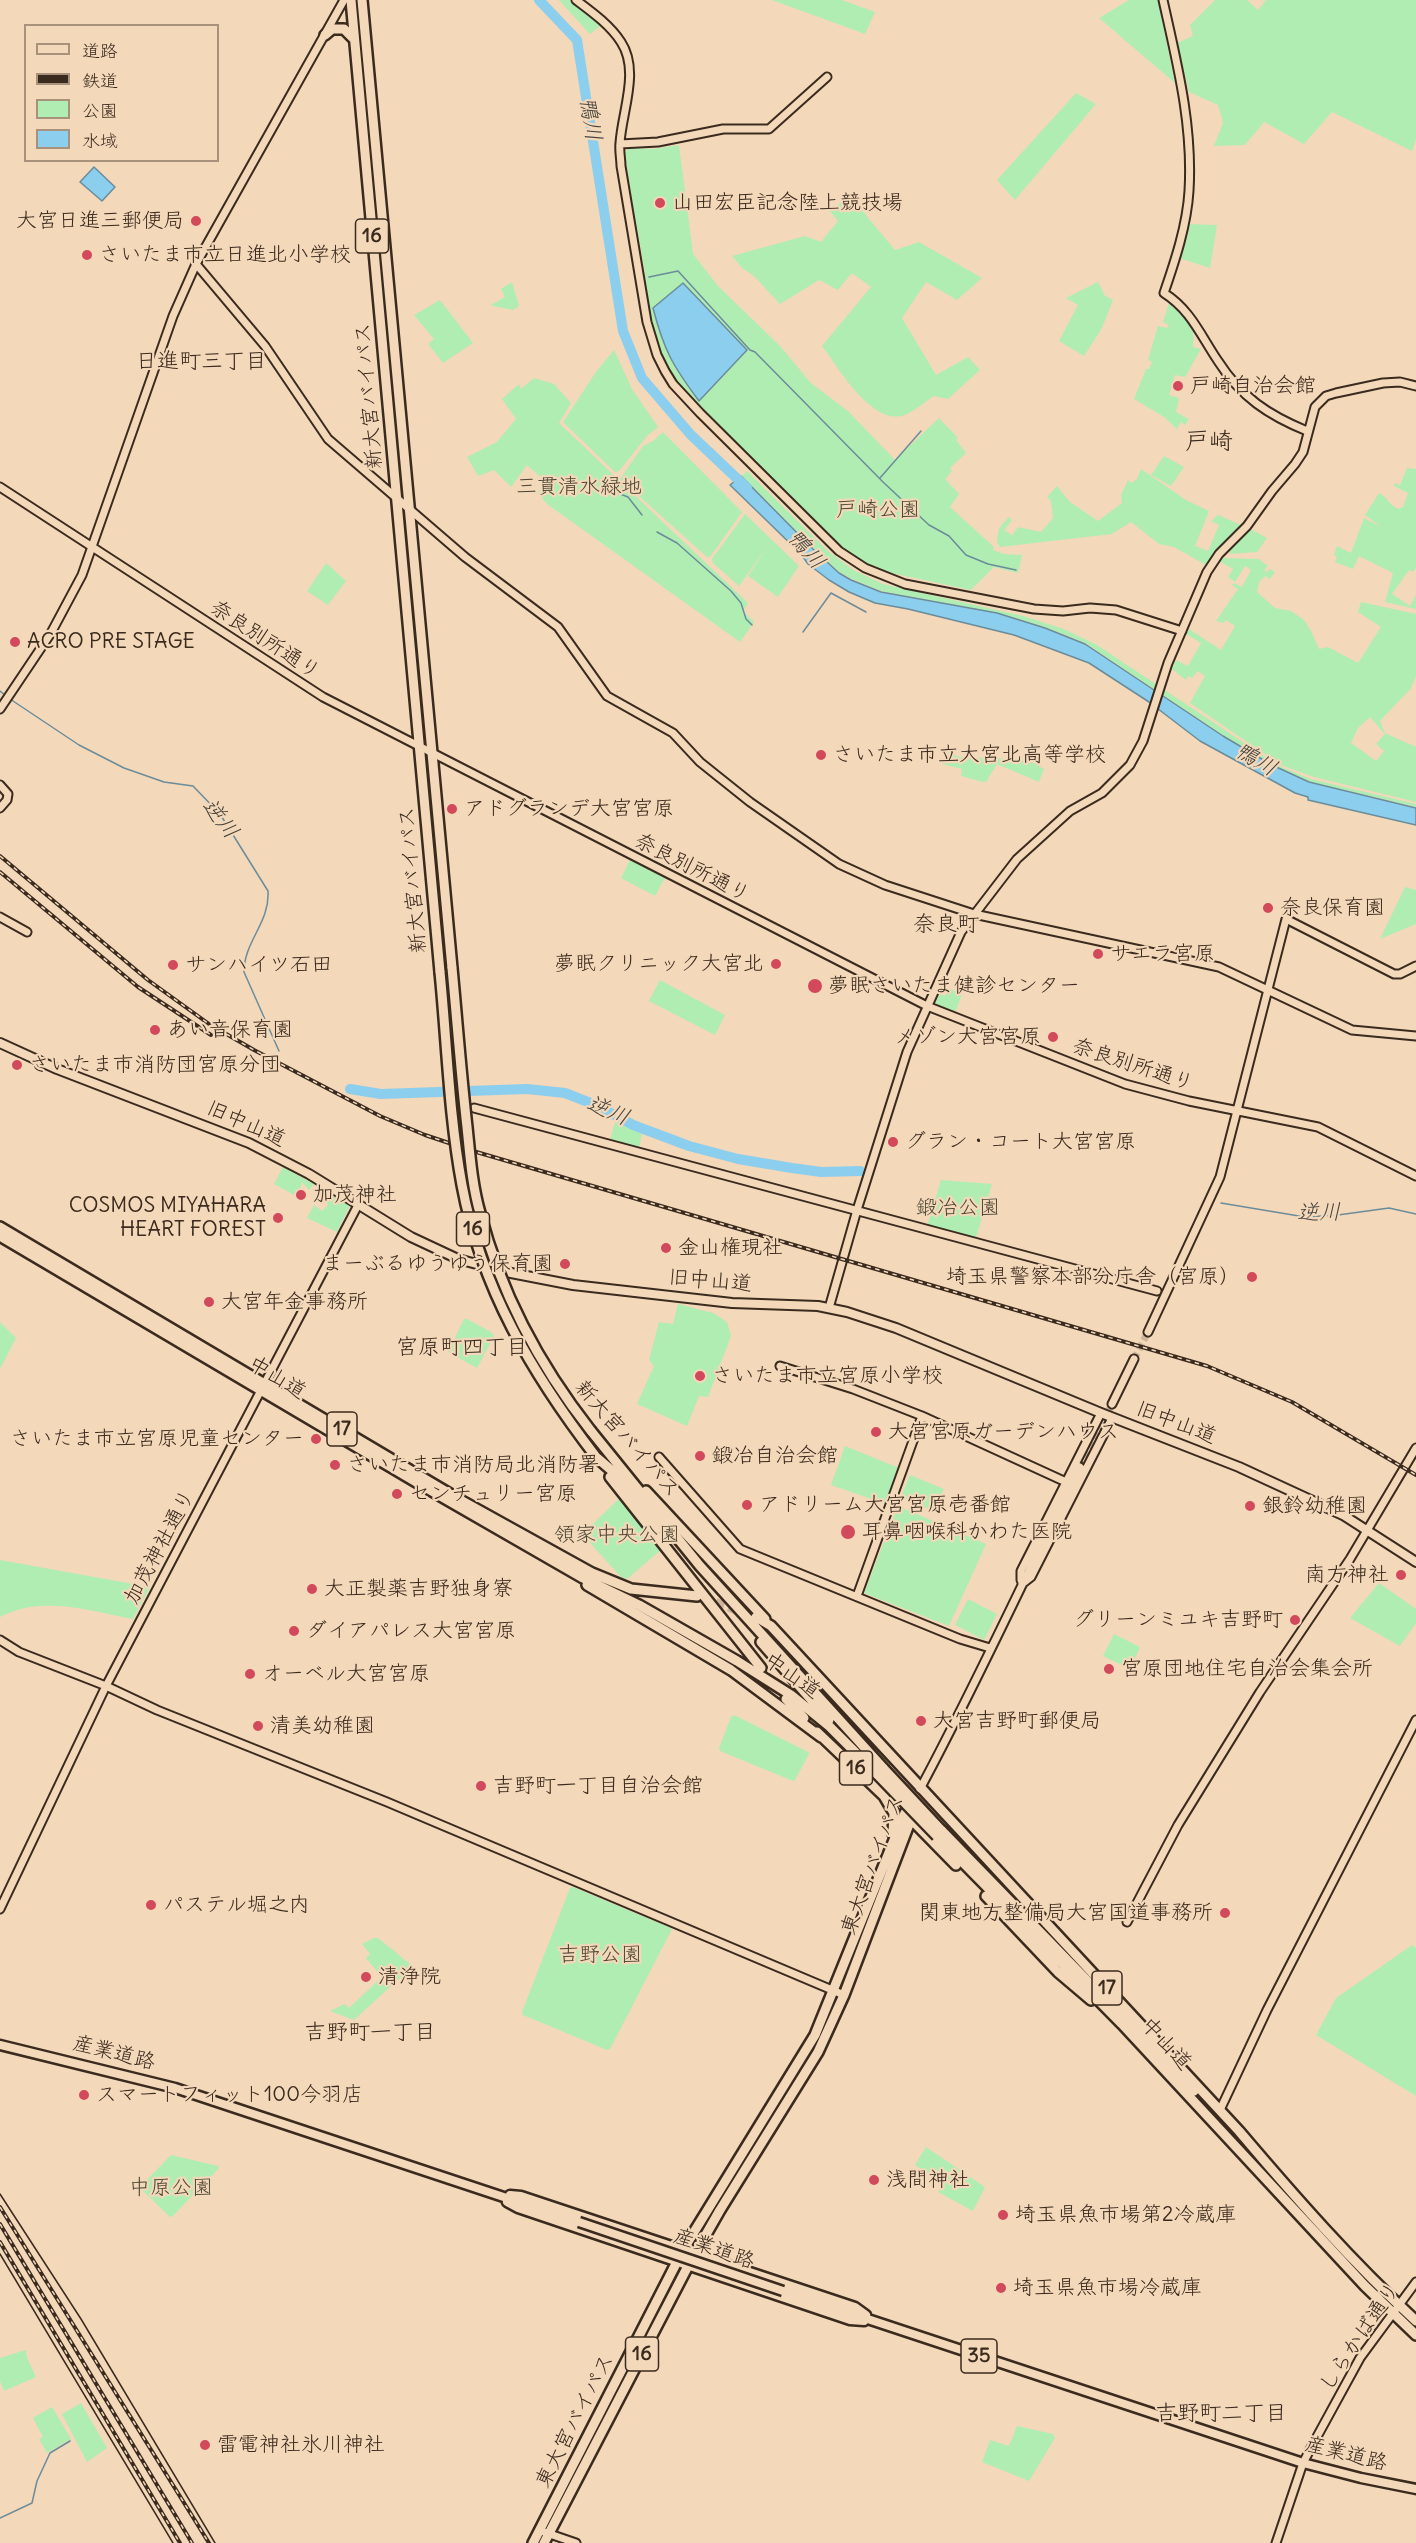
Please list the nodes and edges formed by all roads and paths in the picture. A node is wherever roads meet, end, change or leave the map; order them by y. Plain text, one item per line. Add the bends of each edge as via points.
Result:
1 (344, 0) edge
2 (351, 0) edge
3 (362, 0) edge
4 (576, 0) edge
5 (1163, 0) edge
6 (325, 35) junction
7 (354, 40) junction
8 (827, 77) dead end
9 (620, 144) junction
10 (196, 264) junction
11 (1416, 386) edge
12 (1307, 431) junction
13 (0, 487) edge
14 (396, 498) junction
15 (408, 509) junction
16 (93, 548) junction
17 (1182, 632) junction
18 (0, 709) edge
19 (419, 745) junction
20 (432, 752) junction
21 (0, 785) edge
22 (0, 808) edge
23 (974, 914) junction
24 (0, 917) edge
25 (27, 932) dead end
26 (1416, 966) edge
27 (1269, 990) junction
28 (927, 1006) junction
29 (1416, 1036) edge
30 (0, 1043) edge
31 (474, 1108) dead end
32 (1238, 1110) junction
33 (1416, 1176) edge
34 (358, 1205) junction
35 (857, 1210) junction
36 (0, 1227) edge
37 (0, 1236) edge
38 (1157, 1291) dead end
39 (829, 1308) junction
40 (1148, 1332) tunnel mouth
41 (1134, 1359) tunnel mouth
42 (780, 1366) dead end
43 (263, 1386) junction
44 (1112, 1404) tunnel mouth
45 (1101, 1413) junction
46 (922, 1416) junction
47 (1112, 1418) junction
48 (591, 1431) junction
49 (1085, 1445) junction
50 (1416, 1448) edge
51 (1095, 1450) junction
52 (596, 1457) junction
53 (659, 1457) dead end
54 (1080, 1467) tunnel mouth
55 (1066, 1482) junction
56 (482, 1520) junction
57 (1367, 1528) junction
58 (1416, 1562) edge
59 (1020, 1585) junction
60 (697, 1596) tunnel mouth
61 (857, 1596) junction
62 (756, 1617) tunnel mouth
63 (771, 1626) junction
64 (0, 1640) edge
65 (990, 1648) junction
66 (761, 1668) dead end
67 (106, 1686) junction
68 (786, 1699) dead end
69 (1416, 1720) edge
70 (821, 1737) junction
71 (863, 1757) junction
72 (881, 1772) junction
73 (920, 1789) junction
74 (884, 1796) junction
75 (909, 1817) junction
76 (891, 1851) junction
77 (0, 1909) edge
78 (1127, 1922) dead end
79 (834, 1991) junction
80 (843, 1995) junction
81 (1125, 2022) junction
82 (0, 2045) edge
83 (1173, 2059) junction
84 (1220, 2110) junction
85 (1289, 2190) junction
86 (491, 2193) junction
87 (683, 2250) junction
88 (695, 2254) junction
89 (676, 2262) junction
90 (688, 2266) junction
91 (1416, 2282) edge
92 (1399, 2305) junction
93 (1392, 2314) junction
94 (1416, 2320) edge
95 (874, 2321) junction
96 (1416, 2335) edge
97 (1303, 2463) junction
98 (1416, 2489) edge
99 (544, 2536) edge
100 (533, 2543) edge
101 (576, 2543) edge
102 (1276, 2543) edge

1 - 6 street
2 - 7 highway, 新大宮バイパス / 16
3 - 15 highway, 新大宮バイパス / 16
4 - 9 street via 610,28 629,61
5 - 12 street via 1189,143 1186,212 1164,293 1187,312 1220,364 1254,402 1278,419
6 - 7 highway via 332,29 344,29
6 - 10 street
7 - 14 highway, 新大宮バイパス / 16
8 - 9 street via 769,129 723,129 658,142
9 - 17 street via 647,322 661,363 673,384 700,413 839,551 875,573 905,584 1034,609 1116,610
10 - 14 street via 265,346 328,439
10 - 16 street via 173,316
11 - 12 street via 1383,383 1326,396 1315,407
12 - 17 street via 1303,452 1295,464 1207,572
13 - 16 street, 奈良別所通り
14 - 15 street
14 - 19 highway, 新大宮バイパス / 16
15 - 20 highway, 新大宮バイパス / 16
15 - 23 street via 558,627 607,696 673,733 700,762 759,808 839,864 885,885
16 - 18 street via 60,619
16 - 19 street, 奈良別所通り via 316,693
17 - 23 street via 1143,741 1130,765 1102,793 1070,811 1017,859
19 - 20 street, 奈良別所通り
19 - 52 highway, 新大宮バイパス / 16, bridge via 459,1165 468,1213 504,1315 546,1390
20 - 28 street, 奈良別所通り
20 - 48 highway, 新大宮バイパス / 16, bridge via 471,1167 484,1230 505,1290 530,1342
21 - 22 street via 8,794
23 - 27 street via 1219,967
23 - 28 street
24 - 25 street
26 - 27 street via 1395,975 1286,919
27 - 29 street via 1352,1030
27 - 32 street
28 - 32 street, 奈良別所通り via 1125,1084 1181,1100
28 - 35 street via 907,1052
30 - 34 main road, 旧中山道 via 249,1143
31 - 35 street
32 - 33 street, 奈良別所通り via 1318,1127
32 - 40 street via 1215,1189
34 - 39 main road, 旧中山道 via 433,1249 504,1271 573,1285 732,1303
34 - 43 street, 加茂神社通り
35 - 38 street
35 - 39 street
36 - 43 highway, 中山道 / 17
37 - 43 highway, 中山道 / 17
39 - 45 main road, 旧中山道 via 896,1328
41 - 44 street
42 - 46 street
43 - 56 highway, 中山道 / 17
43 - 60 highway, 中山道 / 17 via 592,1574 631,1589
43 - 67 street, 加茂神社通り
45 - 47 main road, 旧中山道
45 - 49 street
46 - 55 street
46 - 61 street
47 - 51 street
47 - 57 main road, 旧中山道 via 1239,1467
48 - 63 highway, 新大宮バイパス / 16
48 - 72 highway, 16 via 700,1566
49 - 51 street
49 - 55 street
50 - 57 street
51 - 59 street via 1031,1576
52 - 66 highway, 新大宮バイパス / 16
52 - 71 highway, 16
53 - 61 street via 740,1549
54 - 59 street
55 - 59 street via 1021,1572
56 - 70 highway via 731,1670
56 - 71 highway, 中山道 / 17 via 737,1661 791,1695
57 - 58 main road, 旧中山道
57 - 78 street via 1178,1825
59 - 65 street
61 - 65 street
62 - 63 highway, 中山道
63 - 73 highway, 中山道 / 16
64 - 67 street via 19,1652
65 - 73 street
67 - 77 street, 加茂神社通り
67 - 79 street
68 - 70 highway, 16
69 - 84 street
70 - 74 highway, 16
71 - 72 highway, 中山道 / 17
72 - 81 highway, 中山道 / 17, bridge
73 - 74 highway via 900,1798
73 - 75 highway, 東大宮バイパス / 16
73 - 83 highway, 中山道 / 17
74 - 76 highway, 16 via 894,1814
75 - 76 highway, 東大宮バイパス / 16
75 - 80 highway, 東大宮バイパス / 16
75 - 81 highway via 1058,1972
76 - 79 highway, 東大宮バイパス / 16
79 - 80 street
79 - 87 highway, 東大宮バイパス / 16 via 806,2053
80 - 88 highway, 東大宮バイパス / 16 via 811,2065
81 - 83 highway
81 - 85 highway, 17
81 - 93 highway, 中山道 / 17
82 - 86 main road, 産業道路 / 35 via 175,2088
83 - 84 highway, 中山道 / 17
84 - 85 highway, 中山道 / 17
85 - 92 highway, 中山道 / 17
86 - 87 main road, 35 via 521,2196
86 - 89 main road, 35 via 518,2208
86 - 95 main road, 産業道路 / 35, bridge
87 - 88 main road, 35
87 - 89 highway, 東大宮バイパス / 16
88 - 90 highway, 東大宮バイパス / 16
88 - 95 main road, 35 via 855,2307
89 - 90 main road, 35
89 - 99 highway, 東大宮バイパス / 16
90 - 95 main road, 35 via 850,2320
90 - 99 highway, 東大宮バイパス / 16
91 - 92 street, しらかば通り
92 - 93 street, しらかば通り
92 - 94 highway, 中山道 / 17
93 - 96 highway, 中山道 / 17
93 - 97 street, しらかば通り via 1356,2364
95 - 97 main road, 産業道路 / 35
97 - 98 main road, 産業道路 / 35
97 - 102 street, しらかば通り
99 - 100 highway, 東大宮バイパス / 16
99 - 101 street

